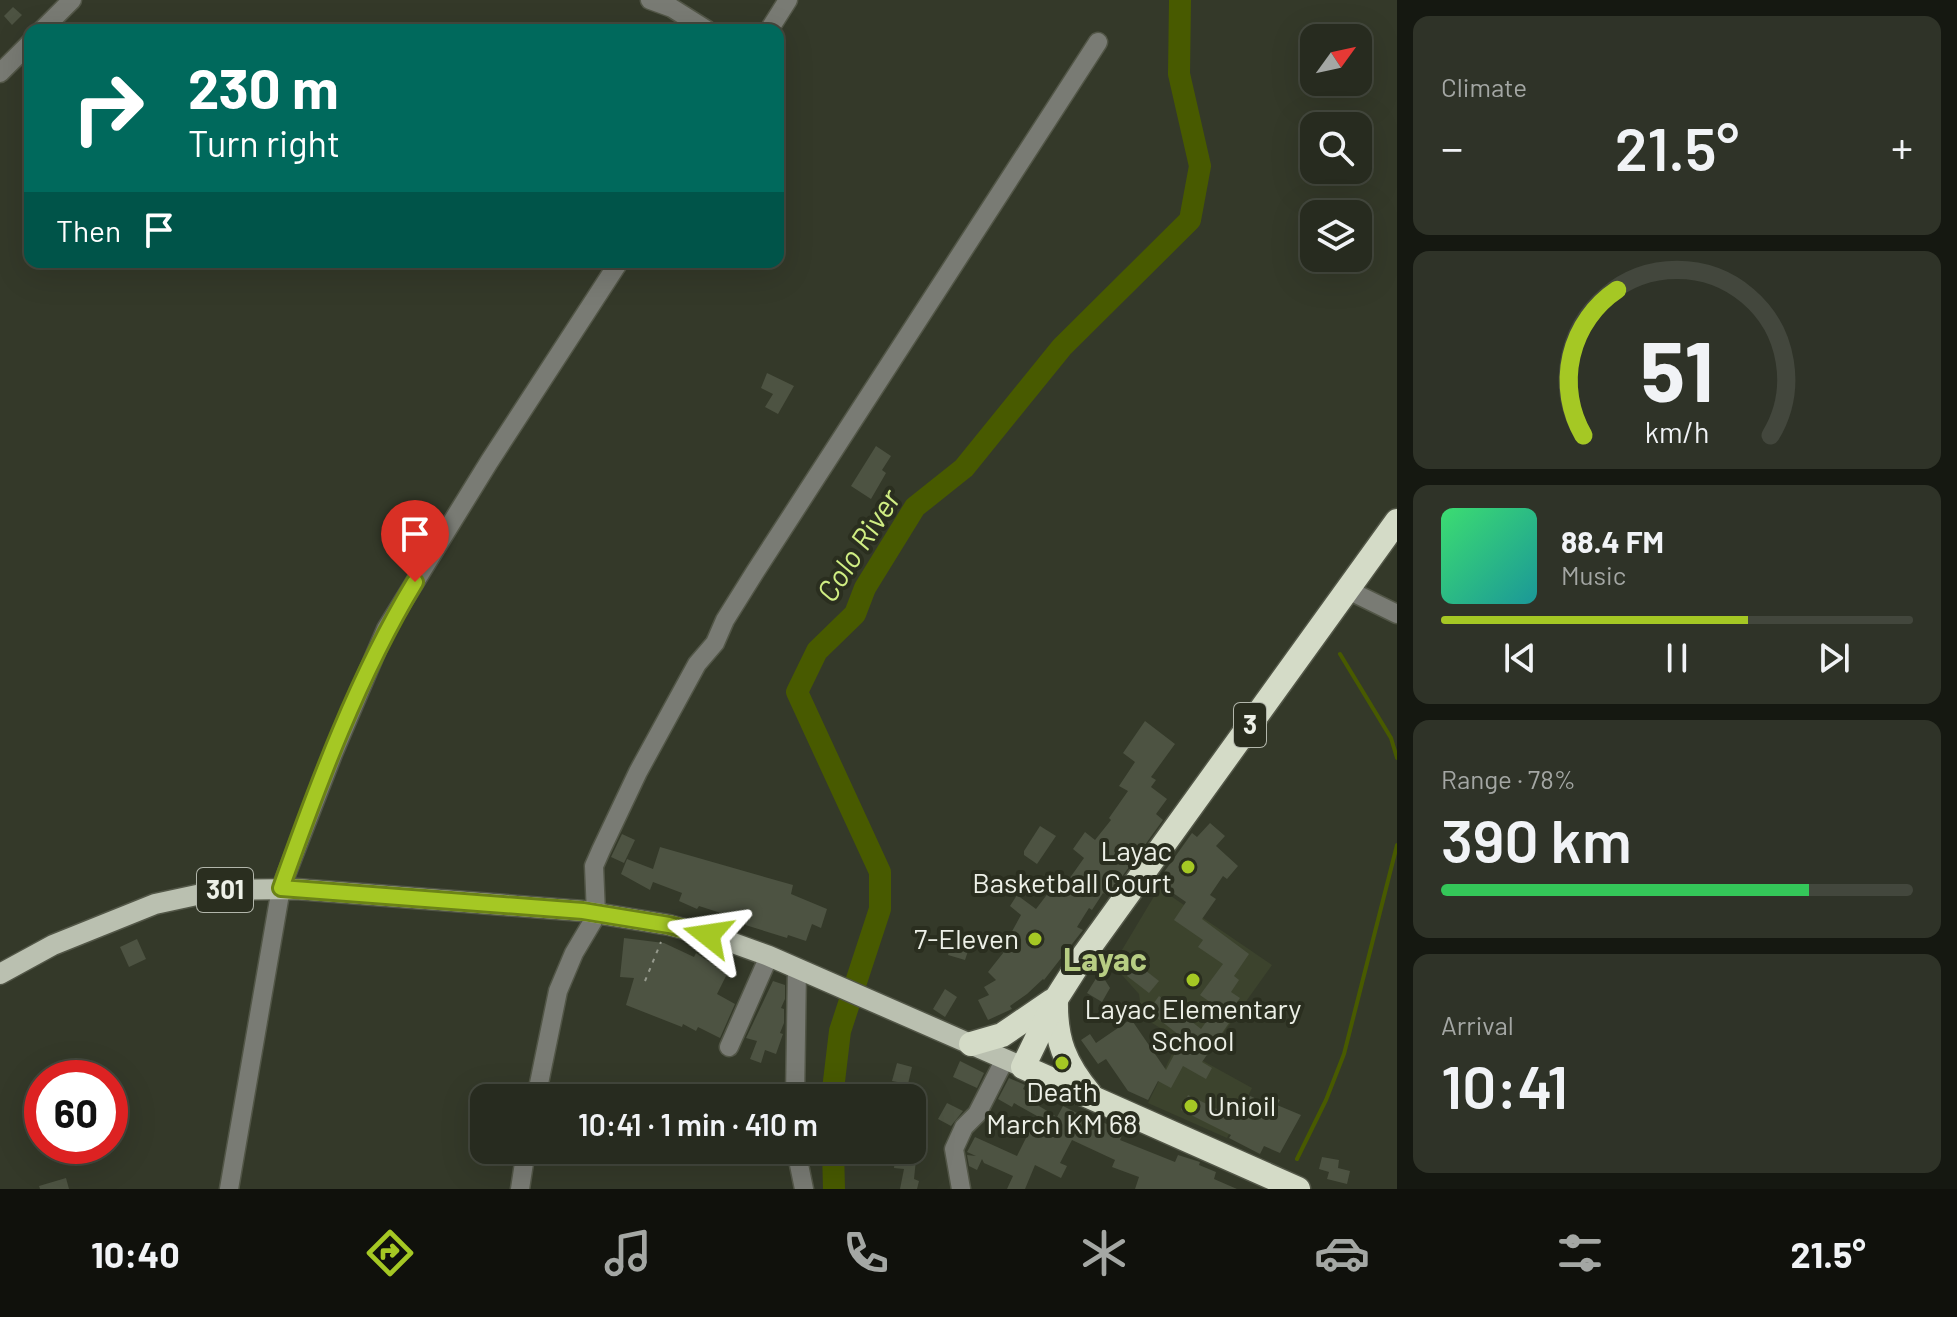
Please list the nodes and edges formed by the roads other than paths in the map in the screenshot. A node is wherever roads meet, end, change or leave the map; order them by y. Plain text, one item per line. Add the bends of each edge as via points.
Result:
1 (650, 0) edge
2 (788, 0) edge
3 (60, 4) edge
4 (46, 24) edge
5 (697, 24) edge
6 (773, 24) edge
7 (1098, 42) dead end
8 (24, 49) edge
9 (0, 73) edge
10 (615, 268) edge
11 (1397, 521) edge
12 (1348, 590) junction
13 (1397, 614) edge
14 (288, 888) junction
15 (591, 915) junction
16 (769, 956) junction
17 (801, 971) junction
18 (0, 974) edge
19 (1057, 998) junction
20 (971, 1044) junction
21 (729, 1047) dead end
22 (1014, 1063) junction
23 (539, 1084) edge
24 (796, 1084) edge
25 (1095, 1099) junction
26 (524, 1164) edge
27 (799, 1164) edge
28 (963, 1188) edge
29 (229, 1189) edge
30 (520, 1189) edge
31 (804, 1189) edge
32 (1298, 1189) edge

1 - 5 street
2 - 6 street
3 - 4 street
7 - 15 street via 697,664 594,866
8 - 9 street
10 - 14 street via 386,629 333,754
11 - 12 highway, 3
12 - 13 street
12 - 19 highway, 3
14 - 15 main road, 301
14 - 18 main road, 301 via 220,890 155,904 53,945
14 - 29 street
15 - 16 main road, 301 via 669,925
15 - 23 street via 558,991
16 - 17 main road, 301
16 - 21 street
17 - 20 main road, 301
17 - 24 street
19 - 20 highway via 1002,1035
19 - 22 highway, 3
19 - 25 highway via 1063,1053 1071,1072
20 - 22 main road, 301
22 - 25 highway
22 - 28 street via 964,1127 954,1149
25 - 32 highway
26 - 30 street
27 - 31 street

